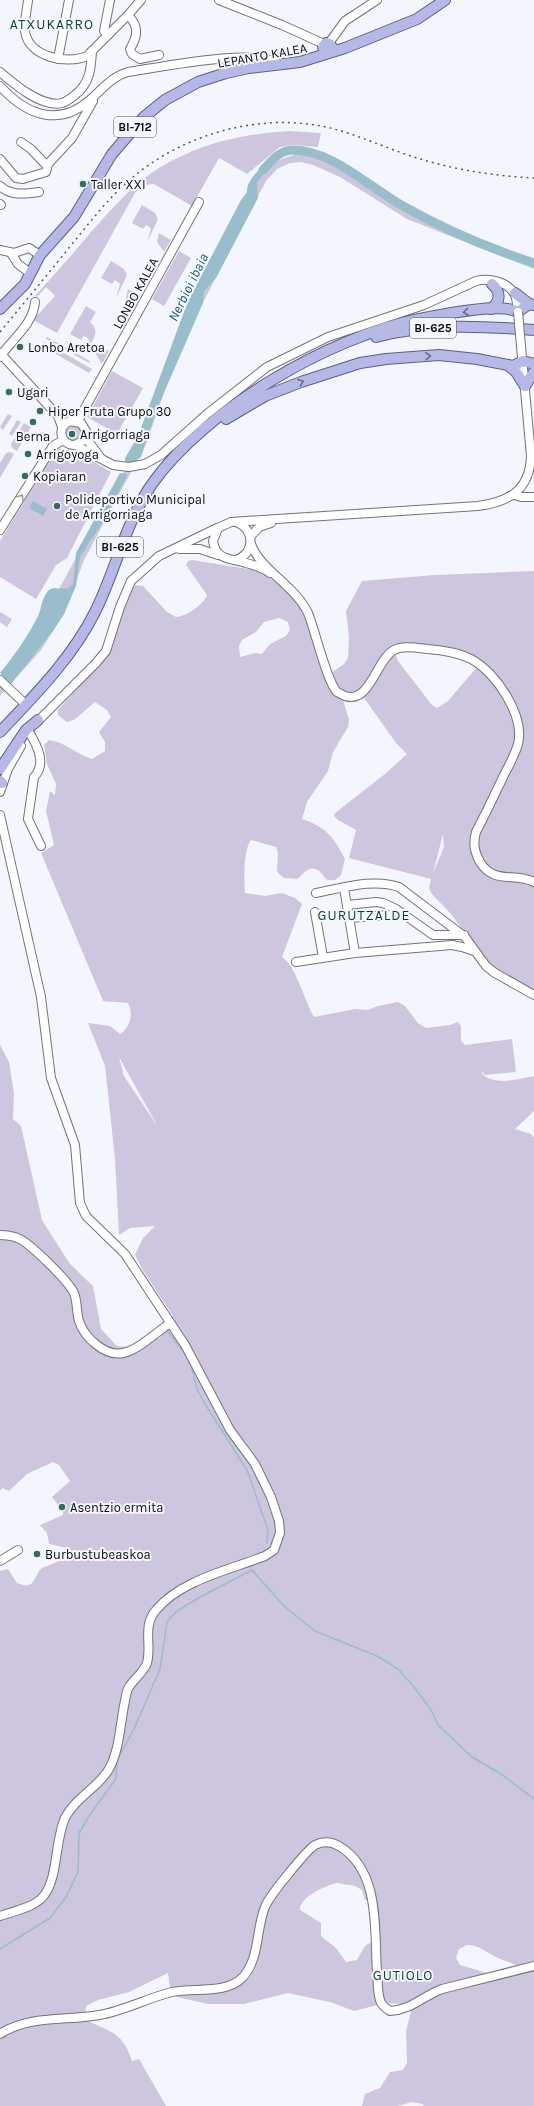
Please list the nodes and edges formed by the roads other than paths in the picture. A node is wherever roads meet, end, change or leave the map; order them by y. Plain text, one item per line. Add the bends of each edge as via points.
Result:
1 (28, 0) edge
2 (68, 0) edge
3 (110, 0) edge
4 (141, 0) edge
5 (219, 0) edge
6 (377, 0) edge
7 (446, 1) edge
8 (128, 15) junction
9 (108, 35) junction
10 (328, 48) junction
11 (92, 51) junction
12 (159, 55) dead end
13 (58, 59) junction
14 (280, 65) junction
15 (0, 72) edge
16 (0, 86) edge
17 (97, 93) junction
18 (21, 142) dead end
19 (0, 159) edge
20 (38, 163) dead end
21 (47, 169) junction
22 (0, 186) edge
23 (39, 192) dead end
24 (199, 202) dead end
25 (0, 250) edge
26 (14, 254) junction
27 (40, 255) junction
28 (30, 273) junction
29 (492, 284) junction
30 (457, 290) junction
31 (19, 291) junction
32 (514, 293) junction
33 (0, 302) edge
34 (35, 302) dead end
35 (531, 305) edge
36 (0, 309) edge
37 (491, 309) junction
38 (518, 312) junction
39 (534, 330) edge
40 (334, 349) junction
41 (0, 355) edge
42 (523, 361) junction
43 (534, 364) edge
44 (508, 365) junction
45 (534, 372) edge
46 (525, 386) junction
47 (58, 416) junction
48 (77, 420) junction
49 (62, 427) junction
50 (85, 437) junction
51 (63, 440) junction
52 (75, 445) junction
53 (184, 449) junction
54 (106, 462) junction
55 (514, 495) junction
56 (534, 497) edge
57 (287, 519) junction
58 (231, 522) junction
59 (218, 528) junction
60 (0, 530) edge
61 (251, 540) junction
62 (173, 550) junction
63 (218, 555) junction
64 (235, 560) junction
65 (286, 583) junction
66 (70, 652) junction
67 (0, 680) edge
68 (22, 701) junction
69 (38, 720) junction
70 (0, 724) edge
71 (0, 732) edge
72 (29, 732) junction
73 (0, 769) edge
74 (0, 785) edge
75 (0, 814) edge
76 (41, 846) dead end
77 (534, 882) edge
78 (344, 888) junction
79 (316, 893) dead end
80 (347, 906) junction
81 (315, 912) dead end
82 (404, 914) junction
83 (349, 918) junction
84 (464, 936) junction
85 (474, 951) junction
86 (355, 953) junction
87 (323, 957) junction
88 (296, 962) dead end
89 (534, 996) edge
90 (0, 1235) edge
91 (170, 1323) junction
92 (18, 1550) dead end
93 (0, 1561) edge
94 (0, 1916) edge
95 (534, 1966) edge
96 (0, 2034) edge

1 - 13 street via 25,32 31,45
2 - 13 street
3 - 9 street via 104,31
4 - 8 street
5 - 10 street via 268,19
6 - 10 street via 345,21
7 - 10 main road, BI-712 via 416,19
8 - 9 street
8 - 12 street via 135,23 137,34 130,48 132,54 140,59
9 - 11 street
10 - 14 main road, LEPANTO KALEA / BI-712 via 300,62
11 - 13 street via 81,59
11 - 15 street via 87,81 81,90 62,103 51,104 35,97 18,88
14 - 17 street via 274,60 233,57 128,72 116,77
14 - 27 main road, LEPANTO KALEA / BI-712 via 226,73 198,82 165,100 144,117 125,138 78,212
16 - 17 street via 24,107 46,115 63,114 77,109
17 - 21 street via 72,138
18 - 21 street via 31,148
19 - 21 street via 16,178 24,179
20 - 21 street
22 - 23 street via 20,194
24 - 48 street, LONBO KALEA
25 - 26 street
26 - 27 street via 29,248
26 - 28 street via 23,269
27 - 28 main road, LEPANTO KALEA / BI-712
28 - 31 main road, LEPANTO KALEA / BI-712
29 - 30 street via 476,283
29 - 37 main road via 499,292 499,298
29 - 38 street via 504,290
30 - 32 street via 484,279 497,280
30 - 54 street via 328,337 267,367 207,414 161,455 137,466 122,467
31 - 33 street
31 - 36 main road, LEPANTO KALEA / BI-712
32 - 35 main road
32 - 38 street
34 - 41 street via 30,320
35 - 38 main road
37 - 38 main road via 506,308
37 -> 40 main road via 410,321 363,335
38 - 42 street, bridge
39 - 40 main road, BI-625 via 466,326 424,328 382,335
40 - 53 main road, BI-625 via 293,368 256,390
41 - 47 street
42 - 43 main road
42 - 44 main road via 517,366
42 - 46 street
44 - 46 main road
53 -> 44 main road via 223,421 265,396 360,363 439,356
45 - 46 main road
46 - 55 street via 531,462 527,478
47 - 48 street
47 - 49 street
48 - 49 street
48 - 50 street via 85,428
49 - 51 street
50 - 52 street
50 - 54 street
51 - 52 street
60 -> 51 street via 53,446
52 - 54 street
53 - 66 main road, BI-625 via 153,484 139,507 120,547 96,610
55 - 56 street
55 - 57 street via 501,502 478,506
57 - 58 street
57 - 61 street via 259,526
58 - 59 street
58 - 61 street via 243,526
59 - 62 street
59 - 63 street via 213,542
61 - 64 street via 246,554
61 - 65 street via 261,562
62 - 63 street via 196,549
62 - 69 street via 159,556 131,581 106,651
63 - 64 street
64 - 65 street via 267,571
65 - 77 street via 307,611 337,692 346,697 358,696 368,687 385,657 402,648 428,649 460,655 484,668 496,680 518,720 520,733 518,745 473,842 476,855 484,869 496,876 528,879
66 - 68 main road, BI-625
66 - 71 main road via 44,685
67 - 68 street
68 - 70 main road, BI-625
69 - 72 street
69 - 73 main road via 22,736
72 - 74 street
72 - 76 street via 38,750 40,767 34,777 28,819
75 - 91 street via 41,997 51,1078 75,1145 80,1203 86,1216 125,1254
78 - 79 street
78 - 80 street
78 - 84 street via 376,883 400,887
80 - 82 street via 376,902
80 - 83 street
81 - 87 street
82 - 83 street
82 - 84 street via 433,934
83 - 86 street
84 - 85 street
85 - 86 street via 452,946
85 - 89 street via 495,973
86 - 87 street
87 - 88 street
90 - 91 street via 25,1242 68,1284 74,1293 82,1328 95,1344 104,1349 122,1353 130,1350
91 - 94 street via 185,1345 230,1430 255,1464 279,1521 278,1541 274,1550 265,1556 184,1586 170,1595 155,1611 148,1628 147,1662 128,1688 110,1767 100,1782 66,1817 45,1894 36,1903
92 - 93 street
95 - 96 street via 442,1989 429,1994 411,2007 390,2011 381,2004 380,1998 371,1892 354,1857 337,1845 326,1842 315,1845 274,1890 265,1907 255,1951 248,1968 243,1977 232,1985 172,1992 99,2015 31,2022 7,2029

